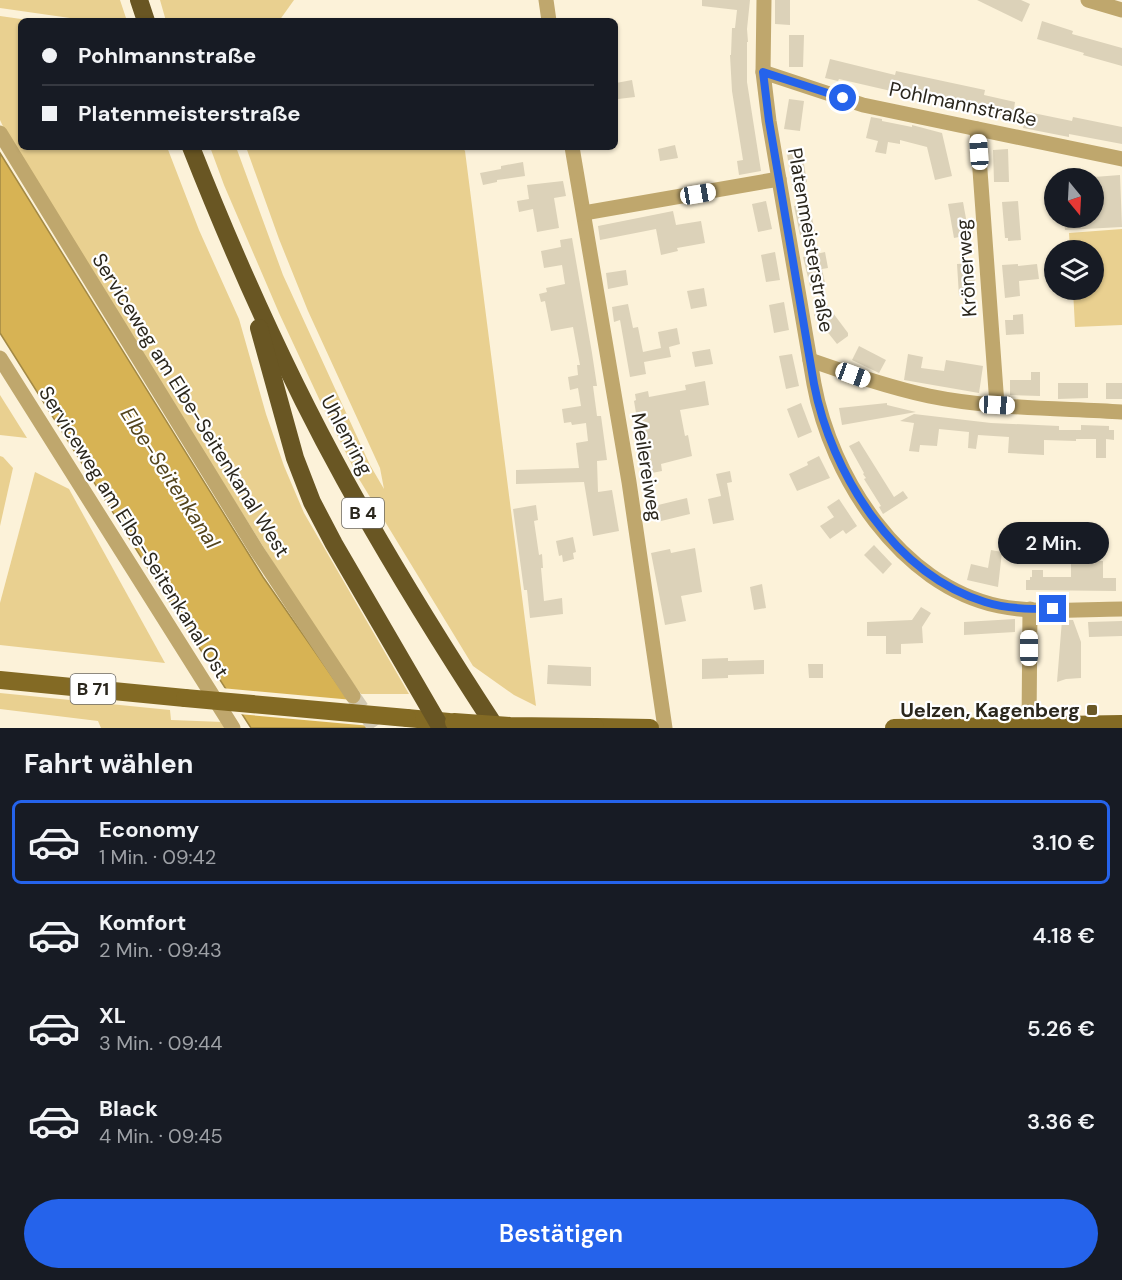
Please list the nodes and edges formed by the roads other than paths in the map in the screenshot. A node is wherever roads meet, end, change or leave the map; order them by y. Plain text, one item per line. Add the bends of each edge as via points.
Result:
1 (139, 0) edge
2 (546, 0) edge
3 (764, 0) edge
4 (1088, 0) edge
5 (1122, 10) edge
6 (145, 18) edge
7 (549, 18) edge
8 (763, 72) junction
9 (977, 129) junction
10 (0, 133) edge
11 (192, 150) edge
12 (573, 150) edge
13 (1122, 159) edge
14 (779, 179) junction
15 (585, 213) junction
16 (249, 287) junction
17 (0, 358) edge
18 (810, 360) junction
19 (997, 405) junction
20 (1122, 412) edge
21 (1030, 609) junction
22 (1122, 609) edge
23 (0, 680) edge
24 (353, 696) tunnel mouth
25 (424, 699) junction
26 (410, 718) junction
27 (444, 723) edge
28 (1029, 724) junction
29 (1122, 724) edge
30 (1048, 726) edge
31 (595, 727) edge
32 (233, 728) edge
33 (496, 728) edge
34 (650, 728) edge
35 (665, 728) edge
36 (894, 728) edge

1 - 6 highway
2 - 7 street
3 - 8 street, Platenmeisterstraße
4 - 5 street
8 - 9 street, Pohlmannstraße via 863,105
8 - 14 street, Platenmeisterstraße
9 - 13 street, Pohlmannstraße
9 - 19 street, Krönerweg
10 - 24 street, Serviceweg am Elbe-Seitenkanal West via 257,551
11 - 16 highway, Uhlenring / B 4
12 - 15 street, Meilereiweg
14 - 15 street
14 - 18 street, Platenmeisterstraße
15 - 35 street, Meilereiweg
16 - 25 highway via 292,449 312,502
16 - 33 highway, Uhlenring / B 4 via 311,415 379,540
17 - 32 street, Serviceweg am Elbe-Seitenkanal Ost
18 - 19 street via 874,383
18 - 21 street, Platenmeisterstraße via 830,441 856,494 882,528 920,566 954,590 998,606
19 - 20 street
21 - 22 street, Platenmeisterstraße
21 - 28 street
23 - 26 main road, B 71, bridge
25 - 26 highway via 422,710
25 - 27 highway
26 - 27 main road, B 71
27 - 31 main road, B 71, bridge
28 - 30 main road
28 - 36 main road
29 - 30 main road
31 - 34 main road, B 71

